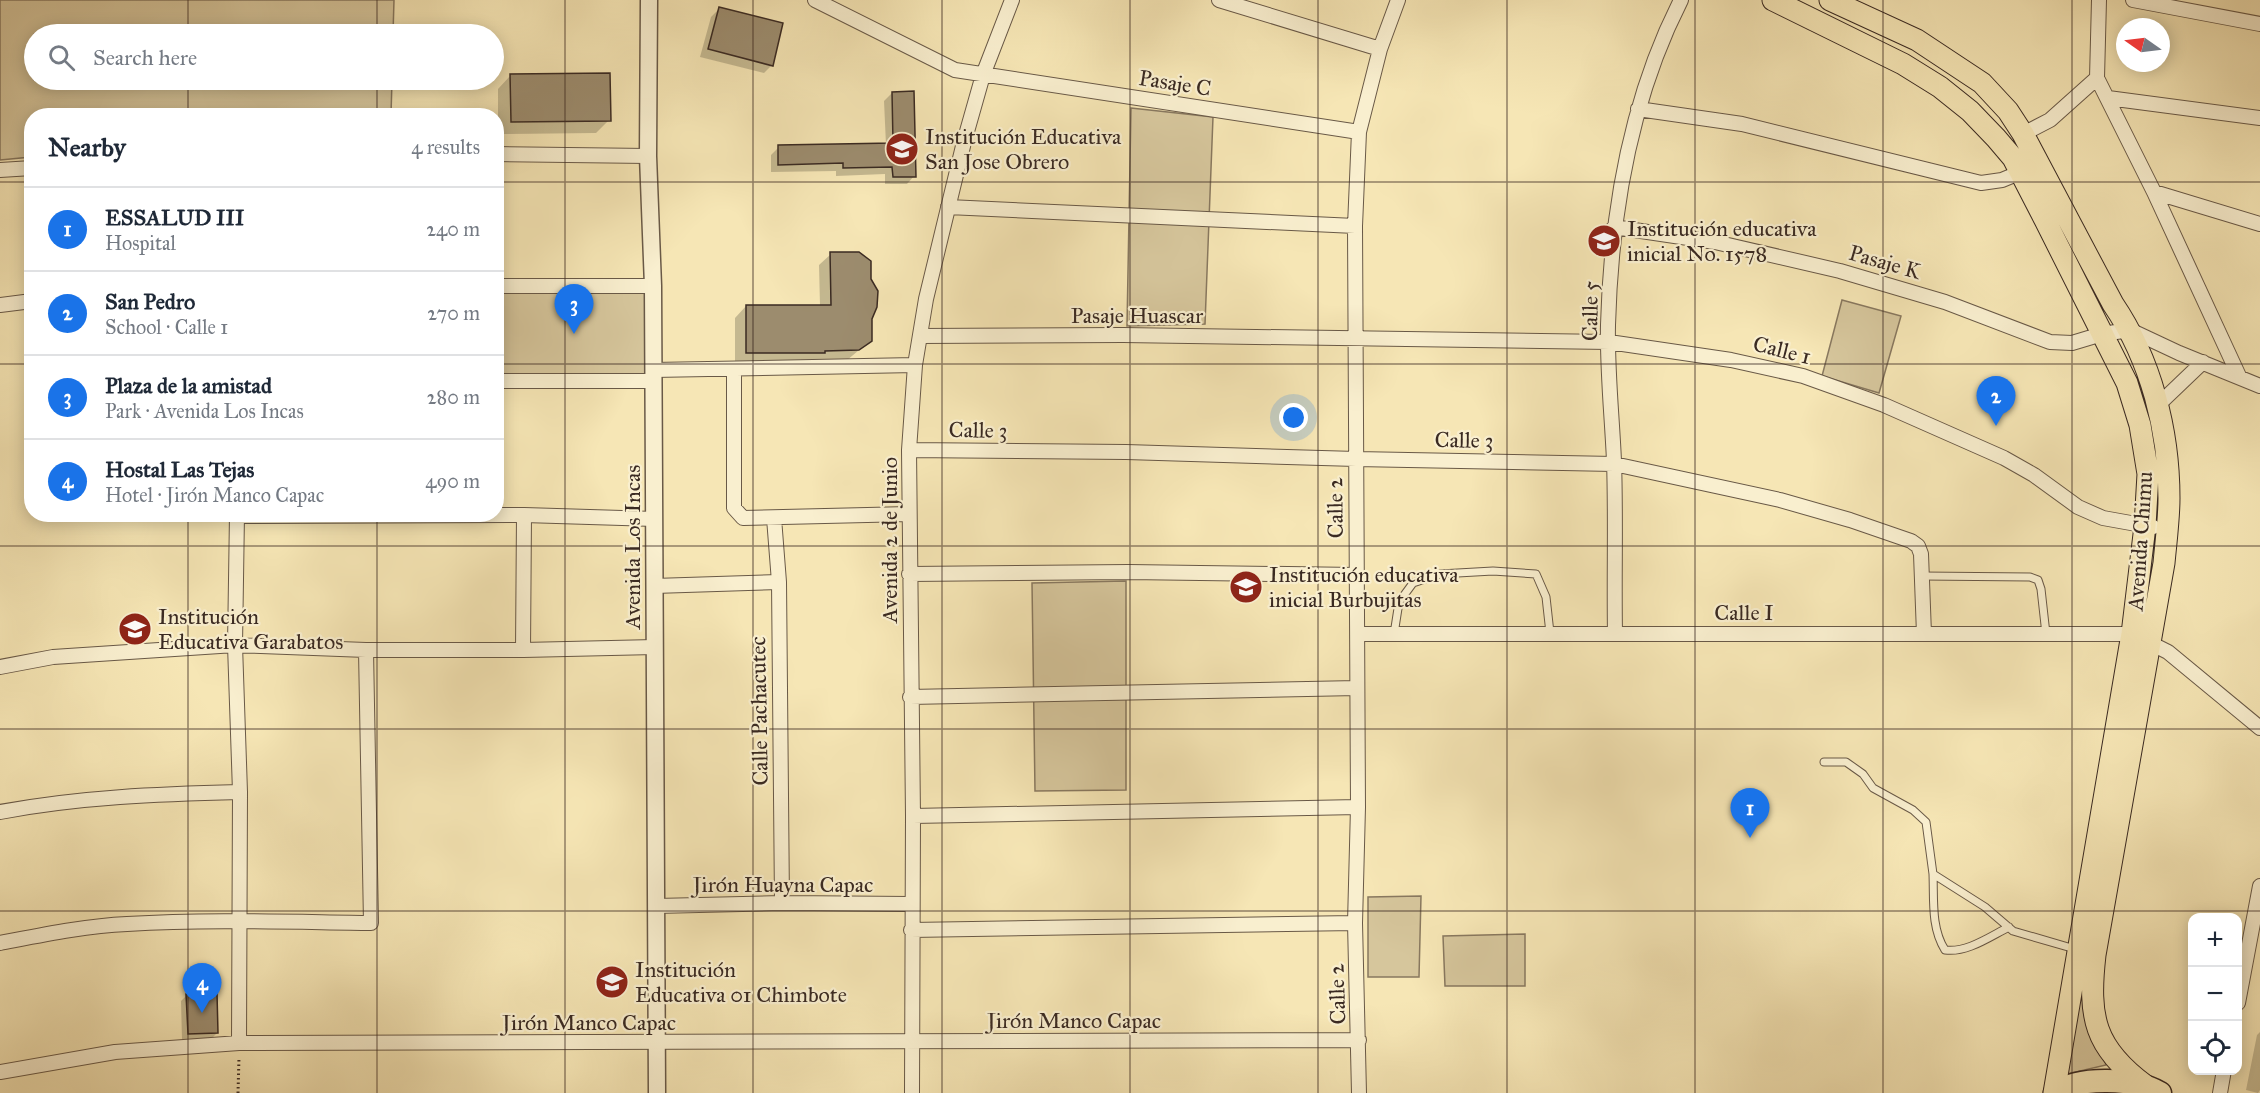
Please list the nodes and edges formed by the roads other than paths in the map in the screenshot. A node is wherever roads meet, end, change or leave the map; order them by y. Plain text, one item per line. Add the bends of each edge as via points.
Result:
1 (649, 0) edge
2 (815, 0) edge
3 (1012, 0) edge
4 (1219, 0) edge
5 (1398, 0) edge
6 (1681, 0) edge
7 (1773, 0) edge
8 (1830, 0) edge
9 (2099, 0) edge
10 (2133, 0) edge
11 (2192, 6) edge
12 (2260, 24) edge
13 (1380, 49) junction
14 (983, 75) junction
15 (2097, 78) junction
16 (2108, 98) junction
17 (1638, 109) junction
18 (2260, 118) edge
19 (1359, 132) junction
20 (2023, 134) junction
21 (504, 154) edge
22 (648, 156) junction
23 (24, 168) edge
24 (2030, 168) junction
25 (0, 170) edge
26 (2154, 192) junction
27 (948, 207) junction
28 (2260, 224) edge
29 (1355, 226) junction
30 (1614, 227) junction
31 (504, 286) edge
32 (653, 286) junction
33 (24, 302) edge
34 (0, 304) edge
35 (2130, 330) junction
36 (2102, 334) junction
37 (920, 336) junction
38 (1355, 338) junction
39 (1609, 342) junction
40 (2203, 362) junction
41 (915, 365) junction
42 (734, 369) junction
43 (653, 375) junction
44 (2238, 376) junction
45 (504, 381) edge
46 (2260, 386) edge
47 (2157, 405) junction
48 (909, 450) junction
49 (1356, 459) junction
50 (1614, 464) junction
51 (909, 514) junction
52 (504, 515) edge
53 (524, 515) junction
54 (774, 518) junction
55 (655, 519) junction
56 (237, 522) edge
57 (2145, 526) junction
58 (2167, 529) junction
59 (909, 574) junction
60 (1357, 575) junction
61 (1922, 576) junction
62 (778, 582) junction
63 (654, 586) junction
64 (1550, 633) junction
65 (1615, 633) junction
66 (1357, 634) junction
67 (1394, 634) junction
68 (1924, 634) junction
69 (2046, 634) junction
70 (2140, 637) junction
71 (235, 645) junction
72 (655, 647) junction
73 (366, 650) junction
74 (523, 650) junction
75 (0, 667) edge
76 (1357, 688) junction
77 (910, 697) junction
78 (2260, 728) edge
79 (1824, 762) dead end
80 (240, 792) junction
81 (1358, 807) junction
82 (0, 812) edge
83 (913, 816) junction
84 (1933, 874) junction
85 (2260, 886) edge
86 (782, 903) junction
87 (911, 904) junction
88 (656, 906) junction
89 (240, 921) junction
90 (1355, 923) junction
91 (2009, 927) junction
92 (911, 930) junction
93 (0, 943) edge
94 (2087, 952) junction
95 (2242, 982) edge
96 (1359, 1040) junction
97 (912, 1042) junction
98 (239, 1043) junction
99 (657, 1043) junction
100 (0, 1072) edge
101 (2223, 1075) edge
102 (2158, 1091) edge
103 (657, 1093) edge
104 (912, 1093) edge
105 (1359, 1093) edge
106 (2055, 1093) edge
107 (2220, 1093) edge

1 - 22 street, Avenida Los Incas
2 - 14 street, Pasaje C via 954,70
3 - 14 street, Avenida 2 de Junio
4 - 13 street
5 - 13 street, Calle 2
6 - 17 street, Calle 5 via 1654,59
7 - 24 main road, Avenida Chimu via 1903,64 1940,87 1970,111 2013,158
8 - 20 main road, Avenida Chimu via 1917,40 1982,83
9 - 15 street
10 - 11 street
11 - 12 street
13 - 19 street, Calle 2
14 - 19 street, Pasaje C
14 - 27 street, Avenida 2 de Junio
15 - 16 street
15 - 20 street via 2050,120
16 - 18 street
16 - 26 street
17 - 24 street via 1742,124 1981,183 2002,180
17 - 30 street, Calle 5
19 - 29 street, Calle 2
20 - 24 main road, Avenida Chimu
21 - 22 street
22 - 32 street, Avenida Los Incas
23 - 25 street
24 - 35 main road, Avenida Chimu
24 - 36 main road, Avenida Chimu
26 - 28 street
26 - 44 street
27 - 29 street
27 - 37 street, Avenida 2 de Junio
29 - 38 street, Calle 2
30 - 36 street, Pasaje K via 1715,242 1840,271 1945,302 2050,342 2072,343
30 - 39 street, Calle 5
31 - 32 street
32 - 43 street, Avenida Los Incas
33 - 34 street
35 - 36 street, Pasaje K
35 - 40 street
35 - 47 main road, Avenida Chimu
36 - 57 main road, Avenida Chimu via 2127,383 2140,425 2148,474
37 - 38 street, Pasaje Huascar
37 - 41 street, Avenida 2 de Junio
38 - 39 street, Calle 1
38 - 49 street, Calle 2
39 - 50 street, Calle 5
39 - 57 street, Calle 1 via 1731,360 1803,376 1884,405 2004,458 2078,507 2103,518
40 - 44 street
40 - 47 street
41 - 42 street
41 - 48 street, Avenida 2 de Junio
42 - 43 street
42 - 54 street via 734,508 743,518
43 - 45 street
43 - 55 street, Avenida Los Incas
44 - 46 street
47 - 58 main road, Avenida Chimu via 2165,441
48 - 49 street, Calle 3
48 - 51 street, Avenida 2 de Junio
49 - 50 street, Calle 3
49 - 60 street, Calle 2
50 - 61 street, Calle 3 via 1780,500 1911,541 1921,554
50 - 65 street, Calle 5
51 - 54 street
51 - 59 street, Avenida 2 de Junio
52 - 53 street
53 - 55 street
53 - 74 street
54 - 62 street, Calle Pachacutec
55 - 63 street, Avenida Los Incas
56 - 71 street
57 - 58 street, Calle 1
57 - 70 main road, Avenida Chimu
58 - 70 main road, Avenida Chimu via 2164,563
59 - 60 street
59 - 77 street, Avenida 2 de Junio
60 - 66 street, Calle 2
61 - 68 street, Calle 3
61 - 69 lane via 2038,580
62 - 63 street
62 - 86 street, Calle Pachacutec
63 - 72 street, Avenida Los Incas
64 - 65 street, Calle I
64 - 67 street, Calle I
64 - 67 lane via 1546,597 1536,574 1493,571 1440,574 1413,583 1399,602
65 - 68 street, Calle I
66 - 67 street, Calle I
66 - 76 street, Calle 2
68 - 69 street, Calle I
69 - 70 street, Calle I
70 - 78 street via 2168,652
70 - 94 main road, Avenida Chimu
71 - 73 street
71 - 75 street via 53,657
71 - 80 street
72 - 74 street
72 - 88 street, Avenida Los Incas
73 - 74 street
73 - 89 street via 370,923
76 - 77 street
76 - 81 street, Calle 2
77 - 83 street, Avenida 2 de Junio
79 - 84 lane via 1846,762 1863,774 1873,788 1926,822
80 - 82 street via 130,795
80 - 89 street
81 - 83 street
81 - 90 street, Calle 2
83 - 87 street, Avenida 2 de Junio
84 - 91 lane
84 - 91 lane via 1934,918 1945,950 1972,946
85 - 95 street
86 - 87 street, Jirón Huayna Capac
86 - 88 street, Jirón Huayna Capac
87 - 92 street, Avenida 2 de Junio
88 - 99 street, Avenida Los Incas
89 - 93 street via 125,924
89 - 98 street
90 - 92 street
90 - 96 street, Calle 2
91 - 94 lane
92 - 97 street, Avenida 2 de Junio
94 - 102 main road, Avenida Chimu via 2091,1001 2109,1052 2120,1065
94 - 106 main road, Avenida Chimu
96 - 97 street, Jirón Manco Capac
96 - 105 street, Calle 2
97 - 99 street, Jirón Manco Capac
97 - 104 street, Avenida 2 de Junio
98 - 99 street, Jirón Manco Capac
98 - 100 street, Jirón Manco Capac via 115,1052
99 - 103 street, Avenida Los Incas
101 - 107 street
102 - 106 highway via 2126,1082 2090,1082

